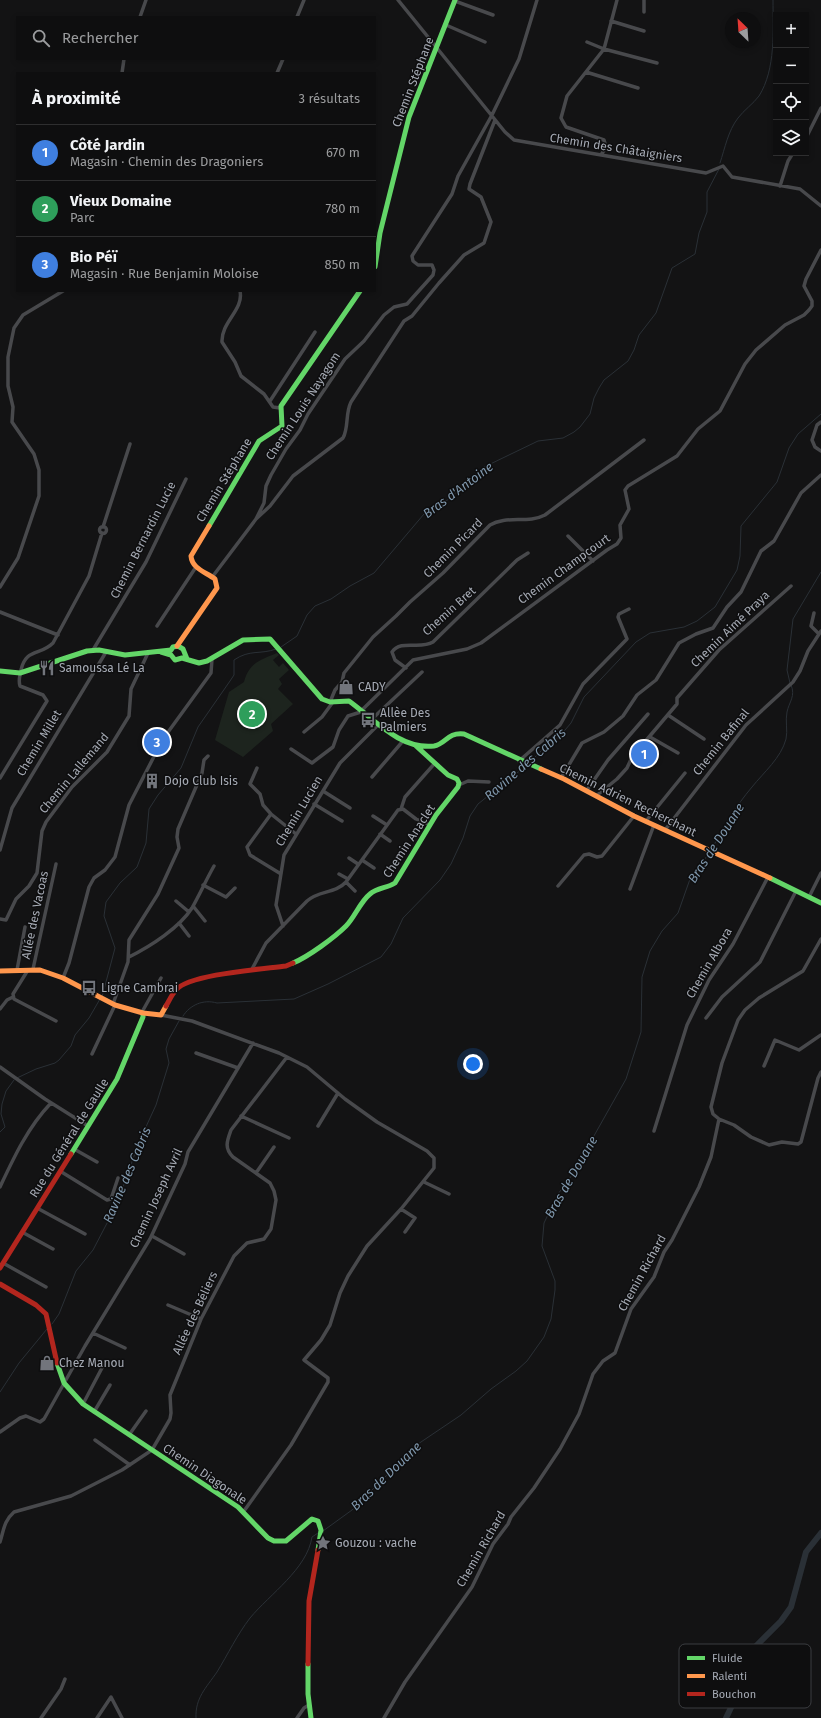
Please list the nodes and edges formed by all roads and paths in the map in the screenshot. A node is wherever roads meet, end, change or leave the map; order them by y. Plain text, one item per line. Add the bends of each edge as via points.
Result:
1 (146, 0) edge
2 (304, 0) edge
3 (398, 0) edge
4 (455, 0) edge
5 (537, 0) edge
6 (617, 0) edge
7 (644, 0) edge
8 (644, 12) dead end
9 (493, 15) dead end
10 (140, 16) edge
11 (297, 16) edge
12 (611, 21) junction
13 (446, 25) junction
14 (644, 31) dead end
15 (485, 42) dead end
16 (587, 42) dead end
17 (437, 48) junction
18 (604, 48) junction
19 (124, 60) edge
20 (283, 60) edge
21 (658, 63) dead end
22 (122, 72) edge
23 (277, 72) edge
24 (586, 72) junction
25 (638, 88) dead end
26 (821, 108) edge
27 (492, 115) junction
28 (495, 120) junction
29 (809, 132) edge
30 (601, 155) junction
31 (792, 156) edge
32 (780, 186) junction
33 (821, 206) edge
34 (821, 250) edge
35 (376, 261) edge
36 (431, 277) junction
37 (439, 283) junction
38 (61, 292) edge
39 (240, 292) edge
40 (359, 292) edge
41 (315, 332) dead end
42 (270, 401) junction
43 (280, 408) junction
44 (821, 422) edge
45 (644, 440) dead end
46 (130, 444) dead end
47 (821, 451) edge
48 (821, 475) edge
49 (186, 479) dead end
50 (256, 519) junction
51 (568, 536) dead end
52 (528, 552) dead end
53 (593, 561) junction
54 (196, 567) junction
55 (213, 576) junction
56 (791, 586) dead end
57 (0, 587) edge
58 (629, 609) dead end
59 (0, 612) edge
60 (814, 613) dead end
61 (157, 626) dead end
62 (820, 632) edge
63 (58, 635) junction
64 (180, 645) junction
65 (93, 650) junction
66 (106, 652) junction
67 (148, 653) junction
68 (171, 653) junction
69 (184, 658) junction
70 (212, 659) junction
71 (406, 668) junction
72 (0, 671) edge
73 (422, 672) dead end
74 (20, 673) junction
75 (331, 702) junction
76 (363, 710) junction
77 (648, 714) dead end
78 (668, 715) junction
79 (372, 719) junction
80 (379, 724) junction
81 (304, 732) dead end
82 (650, 737) junction
83 (704, 739) dead end
84 (403, 741) junction
85 (414, 745) junction
86 (291, 749) dead end
87 (678, 753) dead end
88 (208, 756) dead end
89 (521, 761) junction
90 (435, 763) junction
91 (257, 768) dead end
92 (685, 773) dead end
93 (372, 777) dead end
94 (0, 778) edge
95 (561, 778) junction
96 (489, 782) dead end
97 (459, 785) junction
98 (587, 790) junction
99 (322, 791) junction
100 (596, 796) junction
101 (314, 804) junction
102 (350, 808) dead end
103 (401, 809) junction
104 (271, 814) junction
105 (373, 816) dead end
106 (634, 816) junction
107 (342, 821) dead end
108 (646, 821) junction
109 (387, 825) junction
110 (430, 825) junction
111 (654, 825) junction
112 (665, 830) junction
113 (296, 834) junction
114 (380, 834) junction
115 (390, 841) dead end
116 (0, 850) edge
117 (349, 858) dead end
118 (362, 860) junction
119 (56, 864) dead end
120 (358, 864) junction
121 (214, 866) dead end
122 (374, 868) dead end
123 (821, 873) edge
124 (281, 874) junction
125 (339, 874) dead end
126 (768, 877) junction
127 (347, 881) junction
128 (203, 885) junction
129 (558, 886) dead end
130 (235, 888) dead end
131 (630, 889) dead end
132 (355, 891) dead end
133 (796, 891) junction
134 (809, 897) junction
135 (176, 901) dead end
136 (821, 903) edge
137 (193, 906) junction
138 (189, 912) junction
139 (0, 919) edge
140 (206, 921) dead end
141 (179, 923) junction
142 (283, 926) junction
143 (25, 927) dead end
144 (190, 936) dead end
145 (821, 939) edge
146 (129, 957) junction
147 (31, 969) junction
148 (252, 969) junction
149 (17, 970) junction
150 (0, 971) edge
151 (64, 978) junction
152 (161, 978) dead end
153 (13, 997) junction
154 (114, 1004) junction
155 (0, 1009) edge
156 (143, 1012) junction
157 (161, 1015) junction
158 (706, 1018) dead end
159 (56, 1021) dead end
160 (821, 1035) edge
161 (253, 1043) junction
162 (196, 1053) dead end
163 (92, 1054) dead end
164 (287, 1057) junction
165 (764, 1066) dead end
166 (0, 1067) edge
167 (238, 1068) junction
168 (821, 1072) edge
169 (338, 1093) junction
170 (52, 1103) junction
171 (241, 1116) junction
172 (719, 1120) junction
173 (88, 1126) junction
174 (318, 1126) dead end
175 (654, 1132) dead end
176 (290, 1138) dead end
177 (274, 1147) dead end
178 (74, 1149) junction
179 (97, 1162) dead end
180 (60, 1171) junction
181 (256, 1173) junction
182 (118, 1178) dead end
183 (424, 1182) junction
184 (0, 1187) edge
185 (449, 1194) dead end
186 (37, 1208) junction
187 (401, 1209) junction
188 (419, 1216) dead end
189 (415, 1218) junction
190 (22, 1232) junction
191 (405, 1232) dead end
192 (85, 1234) dead end
193 (152, 1236) junction
194 (53, 1249) dead end
195 (184, 1254) dead end
196 (2, 1266) edge
197 (0, 1284) edge
198 (46, 1287) dead end
199 (168, 1305) dead end
200 (201, 1319) junction
201 (93, 1332) junction
202 (125, 1348) dead end
203 (103, 1366) dead end
204 (64, 1383) junction
205 (110, 1385) dead end
206 (83, 1404) junction
207 (94, 1412) junction
208 (146, 1412) dead end
209 (0, 1432) edge
210 (129, 1435) junction
211 (95, 1440) dead end
212 (152, 1450) junction
213 (130, 1465) junction
214 (244, 1511) junction
215 (0, 1542) edge
216 (65, 1679) dead end
217 (309, 1705) junction
218 (41, 1718) edge
219 (97, 1718) edge
220 (122, 1718) edge
221 (297, 1718) edge
222 (311, 1718) edge
223 (384, 1718) edge

1 - 10 street
2 - 11 street
3 - 17 street, Chemin des Châtaigniers
4 - 9 street
4 - 13 main road, Chemin Stéphane
5 - 27 street via 519,59
6 - 12 street
7 - 8 street
12 - 14 street
12 - 18 street
13 - 15 street
13 - 17 main road, Chemin Stéphane
16 - 18 street
17 - 27 street, Chemin des Châtaigniers
17 - 35 main road, Chemin Stéphane via 402,139
18 - 21 street
18 - 24 street
19 - 22 street
20 - 23 street
24 - 25 street
24 - 30 street via 567,96 561,118 566,127 604,140 606,147
26 - 29 street
27 - 28 street, Chemin des Châtaigniers
27 - 36 street via 458,176 452,194 412,256 418,265 432,265 434,270
28 - 30 street, Chemin des Châtaigniers via 514,140
28 - 37 street via 469,189 481,197 491,222 489,231 484,243 464,255
30 - 32 street, Chemin des Châtaigniers via 706,173 723,166 732,177
31 - 32 street
32 - 33 street, Chemin des Châtaigniers via 800,189
34 - 53 street, Chemin Champcourt via 804,286 812,306 804,315 785,325 756,350 745,364 720,411 698,429 677,456 628,486 625,492 629,510 620,524 619,541
36 - 37 street
36 - 50 street, Chemin Louis Nayagom via 407,304 388,311 364,341 345,359 271,475 266,486 264,502
37 - 50 street via 412,316 404,321 351,402 343,438 293,476 270,506
38 - 57 street via 23,315 14,328 8,357 12,422 34,454 39,470 39,487 18,558
39 - 42 street via 238,305 224,328 222,342 241,376 257,386
40 - 43 main road
41 - 42 street
42 - 43 street via 273,408
43 - 54 main road, Chemin Stéphane via 284,420 282,426 259,441 191,556
44 - 47 street via 817,425 812,440 815,447
45 - 75 street, Chemin Picard via 545,515 532,519 497,521 490,525 443,574 373,637 344,673
46 - 63 street via 103,527 106,531 102,533 89,576
48 - 95 street via 801,493 774,541 761,551 741,592 713,628 680,643 656,680 637,695 623,716 604,732 582,743
49 - 65 street, Chemin Bernardin Lucie via 146,562
50 - 55 street
51 - 53 street
52 - 71 street, Chemin Bret via 433,642 395,648 392,652 393,657
53 - 71 street, Chemin Champcourt via 476,645 437,656 416,658
54 - 55 main road
54 - 61 street
55 - 64 main road via 218,584 215,594
56 - 78 street, Chemin Aimé Praya via 719,650 677,698 677,704
58 - 89 street via 618,617 627,639 583,684 560,725
59 - 63 street
60 - 62 street via 811,626
62 - 112 street, Chemin Bafinal via 793,682 746,724
63 - 74 street via 50,646 27,656
64 - 68 main road
64 - 69 main road
65 - 66 main road
65 - 74 main road
66 - 67 main road via 125,655
66 - 116 street, Chemin Millet via 12,808
67 - 68 main road
67 - 139 street, Chemin Lallemand via 130,689 129,716 107,752 72,787 46,822 42,831 37,873 16,899 6,920
68 - 69 main road via 175,660
69 - 70 main road via 199,663
70 - 75 main road via 243,640 270,639 322,698
70 - 151 street via 211,673 163,739 129,805 115,857 105,870 94,878 89,887
71 - 76 street, Chemin Champcourt
72 - 74 main road
73 - 79 street
74 - 94 street via 20,686 45,696 47,701
75 - 76 main road, Chemin Adrien Recherchant via 349,702
75 - 81 street, Chemin Picard via 322,717
76 - 79 main road, Chemin Adrien Recherchant
76 - 86 street via 348,716 339,730 333,747 312,763
77 - 98 street via 608,760
78 - 82 street, Chemin Aimé Praya
78 - 83 street
79 - 80 main road, Chemin Adrien Recherchant
80 - 84 main road, Chemin Adrien Recherchant
80 - 99 street, Chemin Lucien via 340,763
82 - 87 street
82 - 100 street, Chemin Aimé Praya via 632,757 618,779
84 - 85 main road, Chemin Adrien Recherchant
84 - 93 street
85 - 89 main road, Chemin Adrien Recherchant via 435,746 459,733
85 - 90 main road
88 - 146 street via 204,760 202,773 178,829 179,848 158,894 129,940
89 - 95 main road, Chemin Adrien Recherchant
90 - 97 main road via 448,775 457,779
90 - 103 street via 405,797
91 - 104 street via 250,784 260,794 263,805
92 - 108 street
95 - 98 main road, Chemin Adrien Recherchant
96 - 97 street via 468,782
97 - 110 main road, Chemin Anaclet
98 - 100 main road, Chemin Adrien Recherchant
99 - 101 street, Chemin Lucien
99 - 102 street
100 - 106 main road, Chemin Adrien Recherchant
101 - 107 street
101 - 113 street, Chemin Lucien
103 - 109 street
103 - 110 street
104 - 113 street
104 - 124 street via 247,847 250,855
105 - 109 street
106 - 108 main road, Chemin Adrien Recherchant
106 - 129 street via 602,856 596,858 589,854 584,855
108 - 111 main road, Chemin Adrien Recherchant
109 - 114 street
110 - 148 main road, Chemin Anaclet via 395,883 370,894 351,921 338,932 294,963
111 - 112 main road, Chemin Adrien Recherchant
111 - 131 street
112 - 126 main road, Chemin Adrien Recherchant
113 - 124 street, Chemin Lucien via 284,855
114 - 115 street
114 - 118 street
117 - 120 street
118 - 120 street
118 - 122 street
119 - 147 street, Allée des Vacoas
120 - 127 street
121 - 128 street
123 - 134 street
124 - 142 street, Chemin Lucien via 276,905
125 - 127 street
126 - 133 main road, Chemin Adrien Recherchant
126 - 175 street, Chemin Albora via 733,944 709,980 687,1025
127 - 132 street
127 - 142 street via 337,889 311,898
128 - 130 street via 226,897
128 - 137 street
133 - 134 main road, Chemin Adrien Recherchant
133 - 158 street via 760,962 722,997
134 - 136 main road, Chemin Adrien Recherchant
135 - 138 street
137 - 138 street
137 - 140 street
138 - 141 street
141 - 144 street
141 - 146 street
142 - 148 street via 266,943
143 - 149 street
145 - 172 street via 803,971 759,998 738,1020 722,1063 711,1107
146 - 154 street
147 - 149 main road
147 - 151 main road
147 - 153 street, Allée des Vacoas
148 - 157 main road, Chemin Anaclet via 225,973 179,986
149 - 150 main road
151 - 154 main road
152 - 156 street
153 - 155 street, Allée des Vacoas via 6,1000
153 - 159 street via 16,1001
154 - 156 main road
154 - 163 street
156 - 157 main road
156 - 173 main road, Rue du Général de Gaulle via 117,1079
157 - 161 street via 182,1018
160 - 165 street via 799,1050 775,1040
161 - 164 street
161 - 167 street, Chemin Joseph Avril
162 - 167 street
164 - 169 street via 307,1067
164 - 171 street, Allée des Béliers
166 - 170 street
167 - 193 street, Chemin Joseph Avril via 188,1152
168 - 172 street via 803,1136 798,1144 782,1142 769,1145
169 - 174 street
169 - 183 street via 377,1122 427,1151 434,1158 434,1168
170 - 173 street
170 - 184 street via 38,1118 23,1142
171 - 176 street
171 - 181 street, Allée des Béliers via 231,1130 227,1148 233,1157
172 - 223 street, Chemin Richard via 711,1156 699,1187 654,1276 631,1309 615,1352 603,1361 593,1374 579,1414 560,1449 493,1544 472,1587 405,1682
173 - 178 main road, Rue du Général de Gaulle
177 - 181 street
178 - 179 street
178 - 180 main road, Rue du Général de Gaulle
180 - 182 street via 107,1200 111,1199
180 - 186 main road, Rue du Général de Gaulle
181 - 200 street, Allée des Béliers via 270,1183 276,1200 271,1229 264,1239 247,1243 234,1256
183 - 185 street
183 - 187 street
186 - 190 main road, Rue du Général de Gaulle
186 - 192 street
187 - 189 street
187 - 214 street via 367,1246 340,1293 330,1325 304,1360 325,1374 328,1382 291,1445
188 - 189 street
189 - 191 street
190 - 194 street
190 - 196 main road, Rue du Général de Gaulle
193 - 195 street
193 - 201 street, Chemin Joseph Avril
196 - 198 street
197 - 204 main road, Chemin Diagonale via 36,1305 46,1314 58,1368
199 - 200 street
200 - 212 street, Allée des Béliers via 170,1396 170,1419
201 - 202 street
201 - 204 street, Chemin Joseph Avril
203 - 206 street
204 - 206 main road, Chemin Diagonale
204 - 209 street, Chemin Joseph Avril via 42,1421 26,1416
205 - 207 street
206 - 207 main road, Chemin Diagonale
207 - 210 main road, Chemin Diagonale
208 - 210 street
210 - 212 main road, Chemin Diagonale
211 - 213 street
212 - 213 street, Allée des Béliers
212 - 214 main road, Chemin Diagonale
213 - 215 street, Allée des Béliers via 71,1496 14,1512 7,1518
214 - 217 main road, Chemin Diagonale via 266,1539 281,1542 292,1538 306,1522 312,1519 318,1521 320,1533 309,1601
216 - 218 street
217 - 221 street
217 - 222 main road, Chemin Diagonale
219 - 220 street via 111,1697

